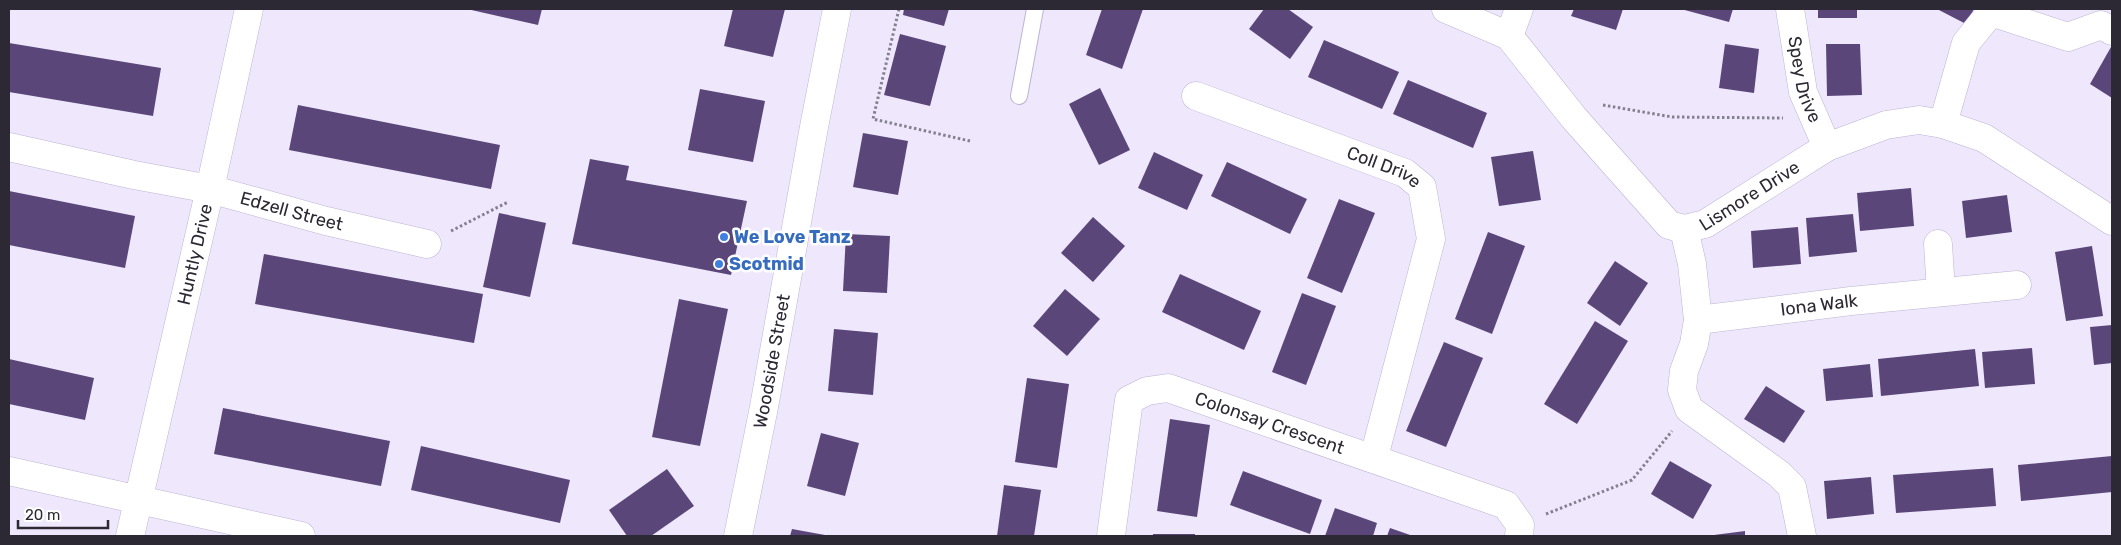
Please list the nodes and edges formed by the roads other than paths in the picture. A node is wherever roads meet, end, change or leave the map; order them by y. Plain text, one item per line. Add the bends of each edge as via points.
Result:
1 (249, 9) edge
2 (837, 9) edge
3 (1035, 9) edge
4 (1446, 9) edge
5 (1518, 9) edge
6 (1790, 9) edge
7 (2105, 22) edge
8 (1509, 36) junction
9 (1019, 96) dead end
10 (1196, 96) dead end
11 (1943, 124) junction
12 (9, 147) edge
13 (1827, 147) junction
14 (210, 189) junction
15 (2112, 221) edge
16 (1684, 229) junction
17 (427, 244) road end
18 (1938, 244) dead end
19 (2017, 285) dead end
20 (1941, 292) junction
21 (1698, 320) junction
22 (1374, 458) junction
23 (9, 471) edge
24 (138, 500) junction
25 (1519, 530) edge
26 (130, 536) edge
27 (301, 536) edge
28 (738, 536) edge
29 (1110, 536) edge
30 (1802, 536) edge

1 - 14 street, Huntly Drive
2 - 28 street, Woodside Street
3 - 9 lane
4 - 8 street, Lismore Drive
5 - 8 street
6 - 13 street, Spey Drive via 1803,92
7 - 11 street via 2068,37 1991,12 1966,43
8 - 16 street, Lismore Drive via 1669,225
10 - 22 street, Coll Drive via 1404,172 1422,187 1431,239
11 - 13 street, Lismore Drive via 1919,120 1886,124
11 - 15 street, Lismore Drive via 1984,138
12 - 14 street, Edzell Street
13 - 16 street, Lismore Drive via 1705,224
14 - 17 street, Edzell Street via 326,221
14 - 24 street, Huntly Drive
16 - 21 street via 1692,264
18 - 20 street
19 - 20 street, Iona Walk
20 - 21 street, Iona Walk
21 - 30 street via 1682,390 1689,409 1792,486
22 - 25 street, Colonsay Crescent via 1506,505
22 - 29 street, Colonsay Crescent via 1168,388 1147,391 1129,400
23 - 24 street
24 - 26 street, Huntly Drive
24 - 27 street

